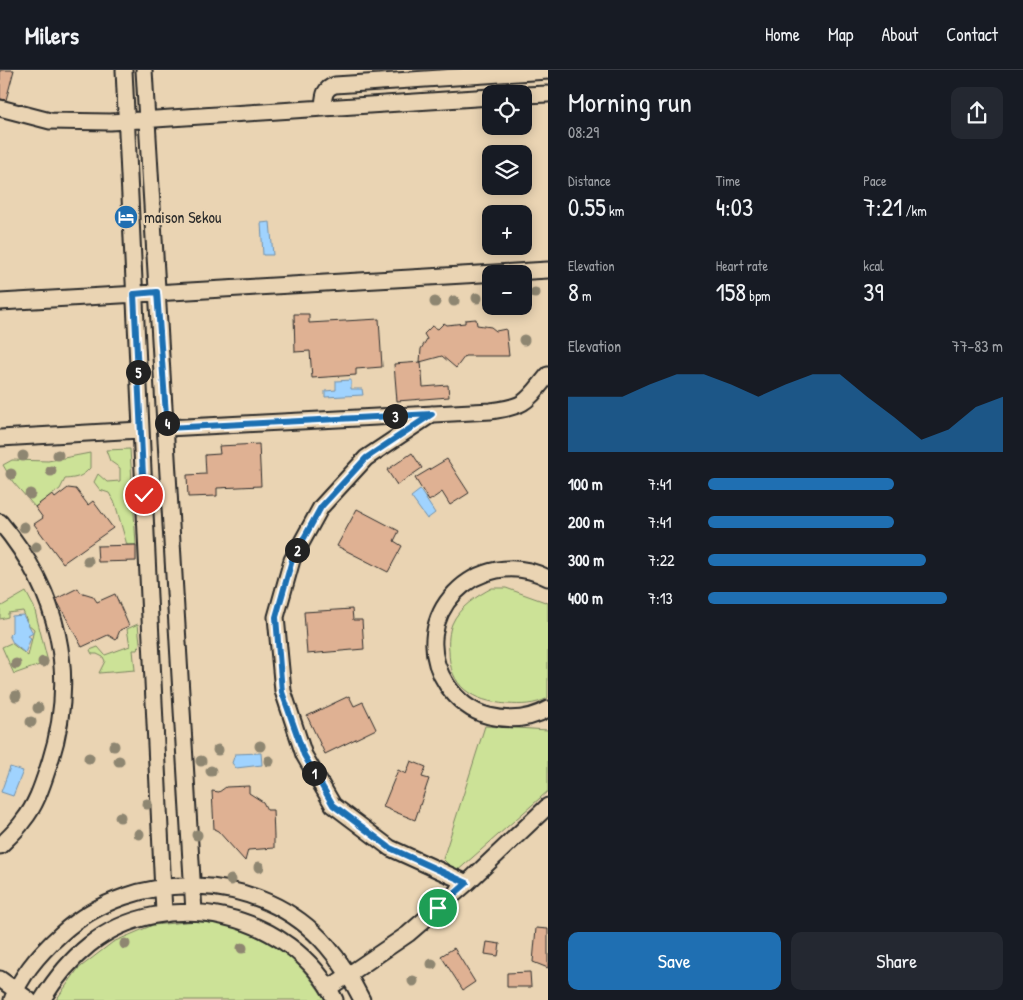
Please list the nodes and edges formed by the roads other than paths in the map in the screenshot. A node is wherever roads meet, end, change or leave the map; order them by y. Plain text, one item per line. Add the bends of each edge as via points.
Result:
1 (124, 70) edge
2 (144, 70) edge
3 (548, 71) edge
4 (548, 94) edge
5 (532, 95) edge
6 (482, 98) edge
7 (0, 108) edge
8 (323, 108) junction
9 (147, 120) junction
10 (127, 121) junction
11 (548, 270) edge
12 (157, 292) junction
13 (0, 293) edge
14 (134, 294) junction
15 (23, 300) junction
16 (0, 302) edge
17 (548, 375) edge
18 (432, 414) junction
19 (167, 428) junction
20 (140, 430) junction
21 (0, 438) edge
22 (0, 522) edge
23 (548, 578) edge
24 (548, 709) edge
25 (548, 806) edge
26 (0, 846) edge
27 (467, 883) junction
28 (192, 885) junction
29 (164, 886) junction
30 (194, 912) junction
31 (164, 914) junction
32 (349, 974) junction
33 (0, 979) edge
34 (332, 994) edge
35 (14, 995) edge
36 (29, 1000) edge
37 (42, 1000) edge
38 (362, 1000) edge

1 - 10 street
2 - 9 street
3 - 8 street via 335,85 325,92
4 - 5 street
6 - 8 street
7 - 10 street via 50,121
8 - 9 street
9 - 10 street
9 - 12 street
10 - 14 street
11 - 12 street
12 - 14 street
12 - 19 street
13 - 15 street
14 - 15 street
14 - 20 street
15 - 16 street
17 - 18 street via 528,401 517,408
18 - 19 street
18 - 27 street via 366,458 321,507 292,560 276,617 282,692 304,755 333,805 390,848
19 - 28 street
20 - 21 street
20 - 29 street
22 - 26 street via 29,559 51,606 59,638 64,695 54,750 40,792 24,821
23 - 24 street via 534,571 505,568 477,575 454,592 449,600 439,617 434,645 440,673 455,697 479,714 507,720 536,716
25 - 27 street
27 - 32 street via 408,934
28 - 29 street
28 - 30 street
28 - 32 street via 230,890 273,906 298,920 326,944
29 - 31 street
29 - 35 street via 118,897 77,919 42,951
30 - 31 street
30 - 34 street via 226,916 257,926 285,942 309,963
31 - 37 street via 125,924 89,944 60,972
32 - 34 street
32 - 38 street
33 - 35 street
35 - 36 street

